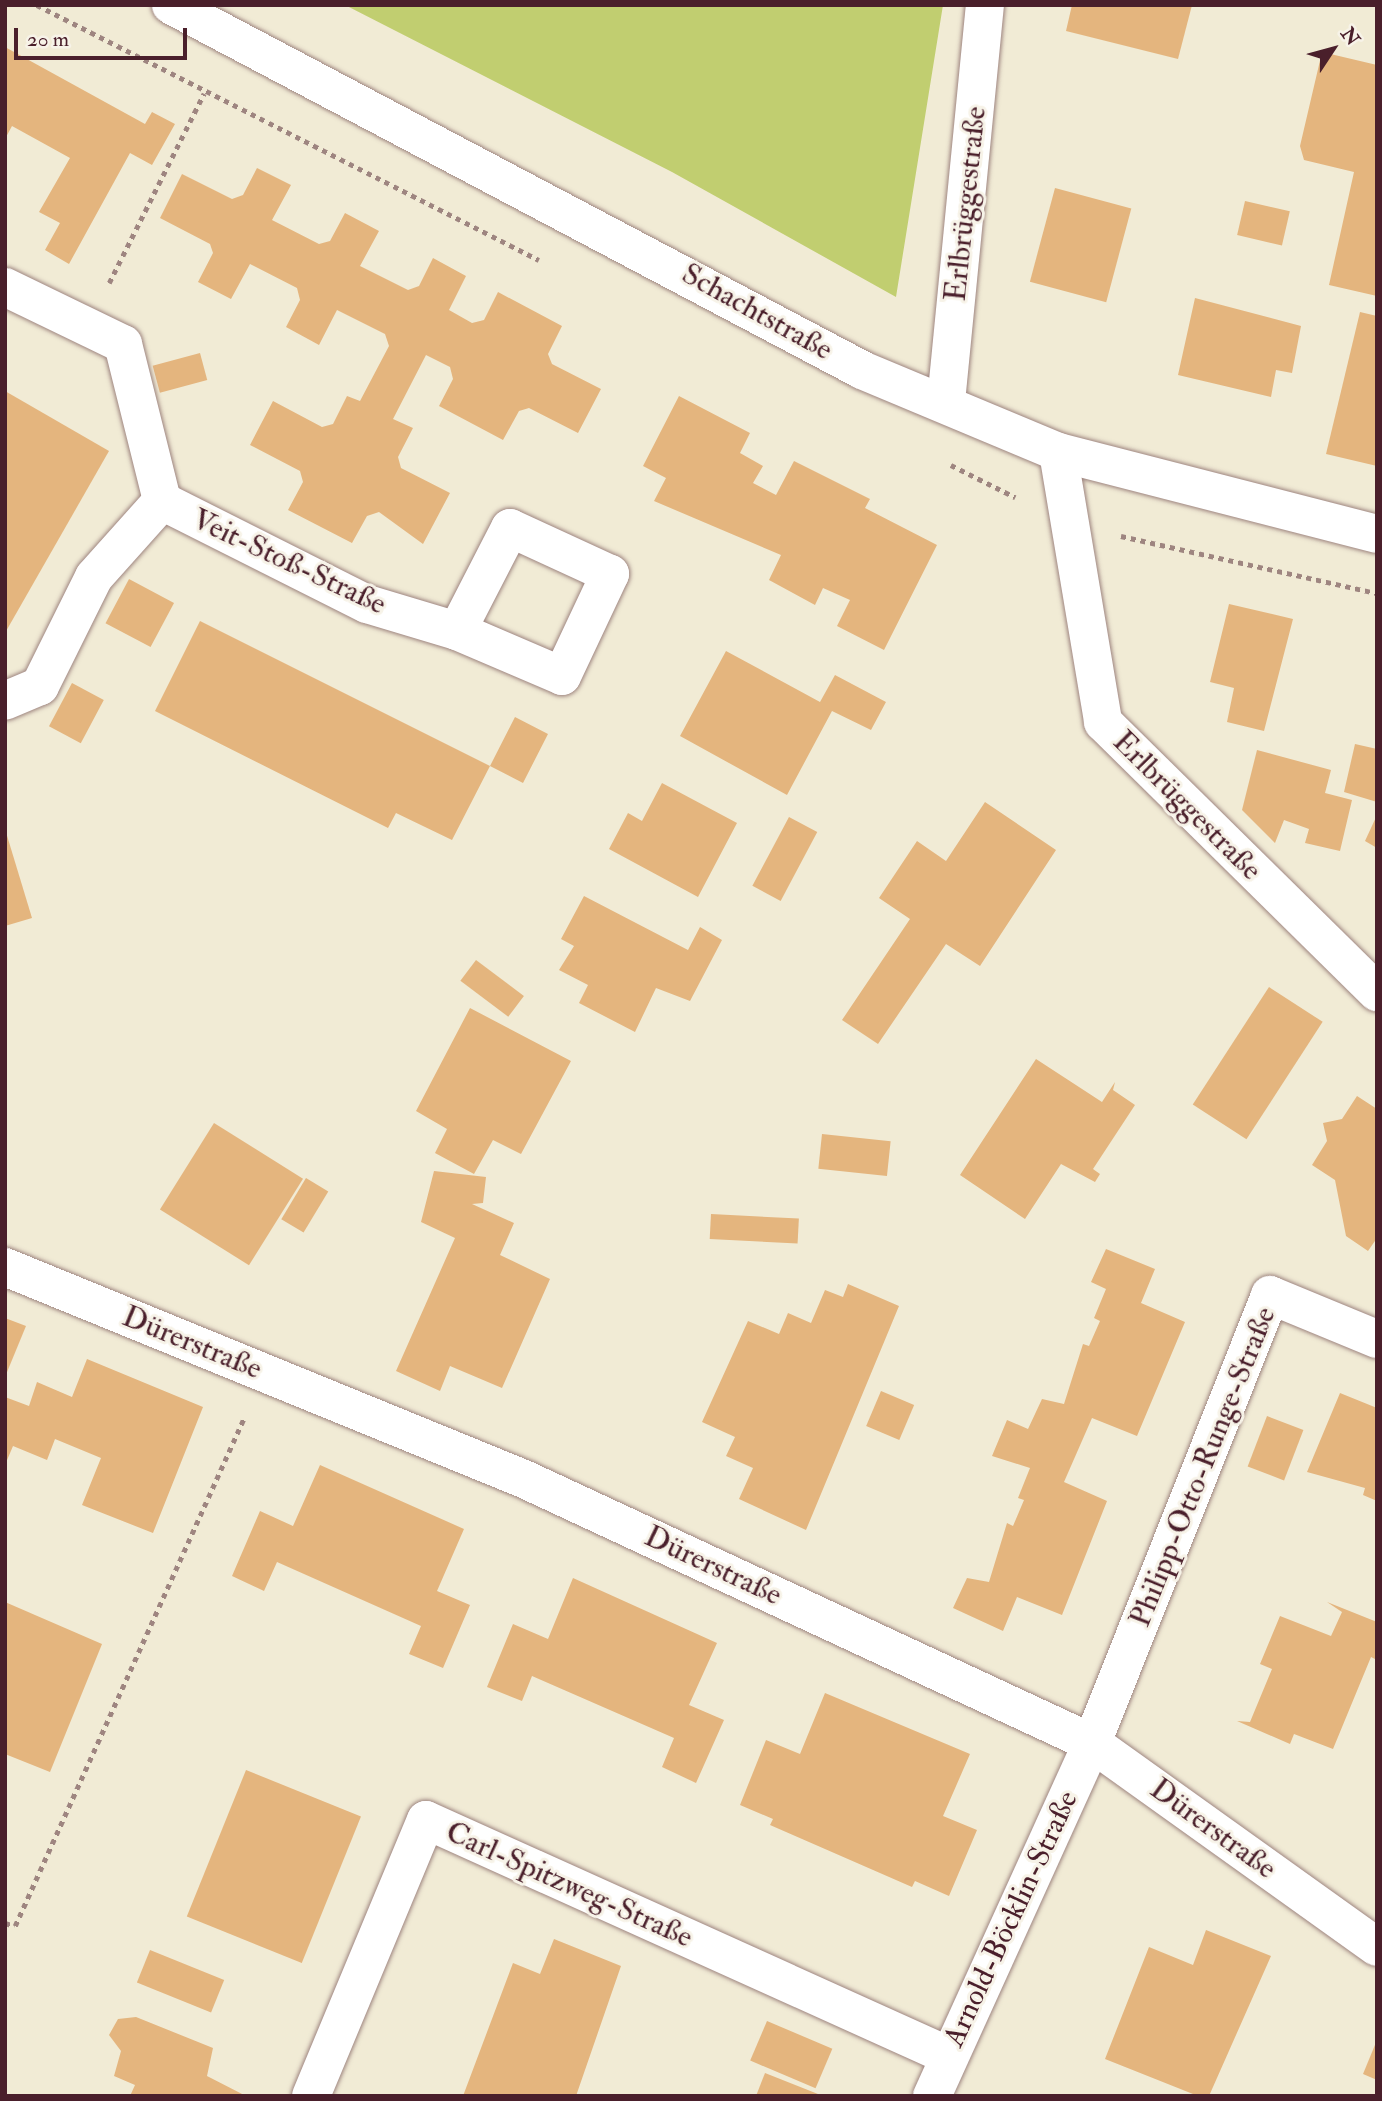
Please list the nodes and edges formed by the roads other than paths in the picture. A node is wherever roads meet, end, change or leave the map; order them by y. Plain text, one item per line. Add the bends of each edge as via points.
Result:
1 (171, 5) edge
2 (985, 5) edge
3 (5, 288) edge
4 (946, 402) junction
5 (1058, 452) junction
6 (162, 502) junction
7 (1377, 534) edge
8 (457, 631) dead end
9 (5, 701) edge
10 (1377, 992) edge
11 (5, 1267) edge
12 (1377, 1339) edge
13 (1092, 1742) junction
14 (1377, 1947) edge
15 (947, 2055) junction
16 (311, 2096) edge
17 (932, 2096) edge

1 - 4 street, Schachtstraße via 862,370
2 - 4 street, Erlbrüggestraße
3 - 6 street via 123,344
4 - 5 street, Schachtstraße
5 - 7 street, Schachtstraße
5 - 10 street, Erlbrüggestraße via 1103,722
6 - 8 street, Veit-Stoß-Straße via 367,604
6 - 9 street via 94,577 40,686
11 - 13 street, Dürerstraße via 524,1479
12 - 13 street, Philipp-Otto-Runge-Straße via 1270,1295
13 - 14 street, Dürerstraße
13 - 15 street, Arnold-Böcklin-Straße
15 - 16 street, Carl-Spitzweg-Straße via 426,1820
15 - 17 street, Arnold-Böcklin-Straße

